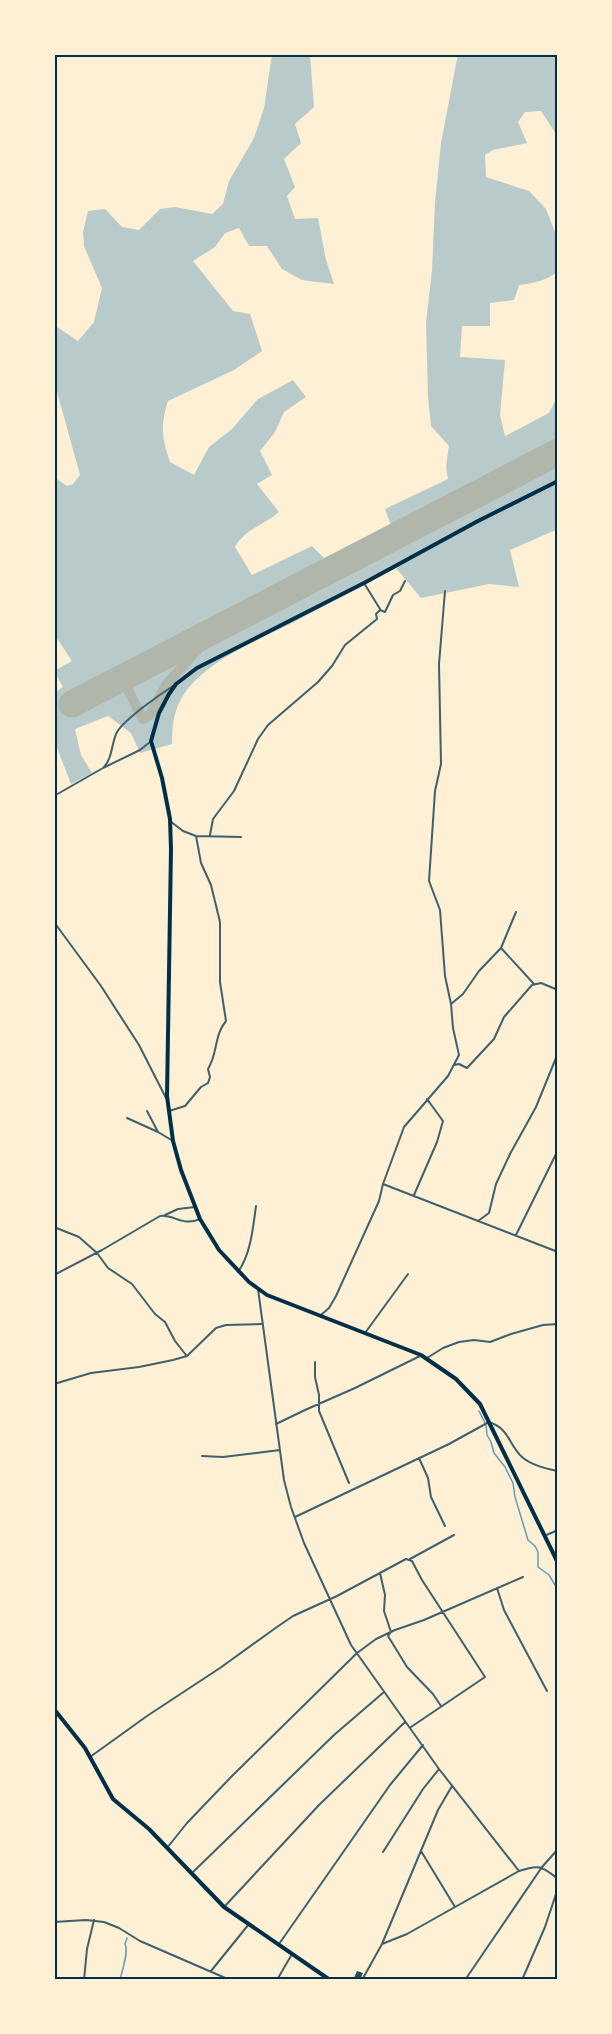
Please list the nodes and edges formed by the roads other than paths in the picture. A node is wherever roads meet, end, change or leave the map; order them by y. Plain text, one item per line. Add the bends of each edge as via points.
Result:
1 (558, 481) edge
2 (405, 581) dead end
3 (364, 583) junction
4 (445, 591) dead end
5 (380, 610) junction
6 (176, 684) junction
7 (151, 741) junction
8 (104, 768) junction
9 (54, 796) edge
10 (170, 821) junction
11 (210, 835) junction
12 (196, 836) junction
13 (241, 837) dead end
14 (516, 912) dead end
15 (54, 922) edge
16 (501, 948) junction
17 (534, 984) junction
18 (558, 990) edge
19 (451, 1004) junction
20 (558, 1053) edge
21 (454, 1065) junction
22 (168, 1100) junction
23 (427, 1100) junction
24 (147, 1111) dead end
25 (169, 1112) junction
26 (128, 1118) dead end
27 (158, 1132) junction
28 (172, 1141) junction
29 (556, 1154) dead end
30 (382, 1184) junction
31 (414, 1195) junction
32 (256, 1206) dead end
33 (195, 1207) junction
34 (165, 1215) junction
35 (200, 1219) junction
36 (478, 1221) junction
37 (54, 1227) edge
38 (516, 1236) junction
39 (558, 1252) edge
40 (97, 1253) junction
41 (238, 1272) junction
42 (408, 1274) dead end
43 (54, 1275) edge
44 (258, 1289) junction
45 (321, 1316) junction
46 (261, 1324) junction
47 (558, 1324) edge
48 (365, 1333) junction
49 (421, 1355) junction
50 (187, 1356) junction
51 (426, 1358) junction
52 (315, 1362) dead end
53 (54, 1384) edge
54 (318, 1404) junction
55 (487, 1423) junction
56 (276, 1424) junction
57 (280, 1450) junction
58 (202, 1456) dead end
59 (419, 1458) junction
60 (558, 1471) edge
61 (349, 1483) dead end
62 (295, 1517) junction
63 (445, 1526) dead end
64 (558, 1530) edge
65 (454, 1535) dead end
66 (544, 1536) junction
67 (410, 1559) junction
68 (558, 1563) edge
69 (380, 1573) junction
70 (523, 1577) dead end
71 (497, 1588) junction
72 (329, 1598) junction
73 (443, 1611) junction
74 (391, 1632) junction
75 (357, 1653) junction
76 (547, 1691) dead end
77 (384, 1692) junction
78 (441, 1706) junction
79 (54, 1709) edge
80 (405, 1722) junction
81 (410, 1728) junction
82 (423, 1745) junction
83 (90, 1757) junction
84 (439, 1768) junction
85 (452, 1786) junction
86 (166, 1848) junction
87 (558, 1849) edge
88 (421, 1851) junction
89 (383, 1852) dead end
90 (542, 1867) junction
91 (519, 1871) junction
92 (192, 1873) junction
93 (558, 1880) edge
94 (558, 1888) edge
95 (224, 1906) junction
96 (455, 1907) junction
97 (94, 1920) junction
98 (54, 1922) edge
99 (249, 1924) junction
100 (382, 1944) junction
101 (279, 1945) junction
102 (292, 1954) junction
103 (210, 1971) junction
104 (84, 1980) edge
105 (230, 1980) edge
106 (277, 1980) edge
107 (330, 1980) edge
108 (362, 1980) edge
109 (465, 1980) edge
110 (522, 1980) edge

1 - 3 main road
2 - 5 street via 385,612
3 - 5 street
3 - 6 main road via 218,656
4 - 19 street via 439,664 441,764 435,791 429,881 440,910
5 - 11 street via 376,619 345,645 318,682 268,725 234,791 213,819
6 - 7 main road via 159,712
6 - 8 street via 122,726
7 - 8 street
7 - 10 main road
8 - 9 street
10 - 12 street
10 - 22 main road
11 - 12 street
11 - 13 street
12 - 25 street via 220,922 220,982 226,1021 208,1069 208,1083 185,1106
14 - 16 street
15 - 22 street via 101,986
16 - 17 street
16 - 19 street
17 - 18 street
17 - 21 street via 504,1017 484,1051 467,1068
19 - 21 street via 459,1050
20 - 36 street via 536,1107 496,1184 489,1213
21 - 23 street
22 - 25 main road
23 - 30 street via 404,1127
23 - 31 street via 443,1121
24 - 27 street
25 - 28 main road
26 - 27 street
27 - 28 street
28 - 33 main road
29 - 38 street
30 - 31 street
30 - 45 street via 379,1201 336,1296
31 - 36 street
32 - 41 street via 248,1251
33 - 34 street
33 - 35 main road
34 - 35 street via 187,1222
34 - 40 street
35 - 41 main road
36 - 38 street
37 - 40 street via 79,1237
38 - 39 street
40 - 43 street
40 - 50 street via 108,1268 132,1284 154,1314 165,1322
41 - 44 main road
42 - 48 street
44 - 45 main road
44 - 46 street
45 - 48 main road
46 - 50 street via 216,1328
46 - 56 street
47 - 51 street via 490,1342 459,1342
48 - 49 main road
49 - 51 main road
49 - 54 street
50 - 53 street via 91,1373
51 - 55 main road via 470,1391
52 - 54 street
54 - 56 street
54 - 61 street
55 - 59 street
55 - 60 street via 503,1429 521,1456
55 - 66 main road
56 - 57 street
57 - 58 street
57 - 62 street
59 - 62 street
59 - 63 street
62 - 72 street
64 - 66 street
65 - 67 street
66 - 68 main road
67 - 69 street
67 - 73 street
69 - 72 street
69 - 74 street via 384,1611
70 - 71 street
71 - 73 street
71 - 76 street via 504,1610
72 - 75 street
72 - 83 street via 277,1627
73 - 74 street
73 - 78 street via 485,1677
74 - 75 street
74 - 78 street via 388,1636 407,1667
75 - 77 street
75 - 86 street via 232,1776
77 - 80 street
77 - 92 street via 326,1742
78 - 81 street
79 - 83 main road
80 - 81 street
80 - 95 street
81 - 82 street
82 - 84 street
82 - 101 street via 390,1785
83 - 86 main road via 113,1799
84 - 85 street
84 - 89 street
85 - 88 street
85 - 91 street
86 - 92 main road
87 - 90 street
88 - 96 street
88 - 100 street
90 - 91 street
90 - 93 street
90 - 109 street
91 - 96 street
92 - 95 main road
94 - 110 street
95 - 99 main road
96 - 100 street
97 - 98 street
97 - 103 street
97 - 104 street
99 - 101 main road
99 - 103 street
100 - 108 street
101 - 102 main road
102 - 106 street
102 - 107 main road
103 - 105 street

